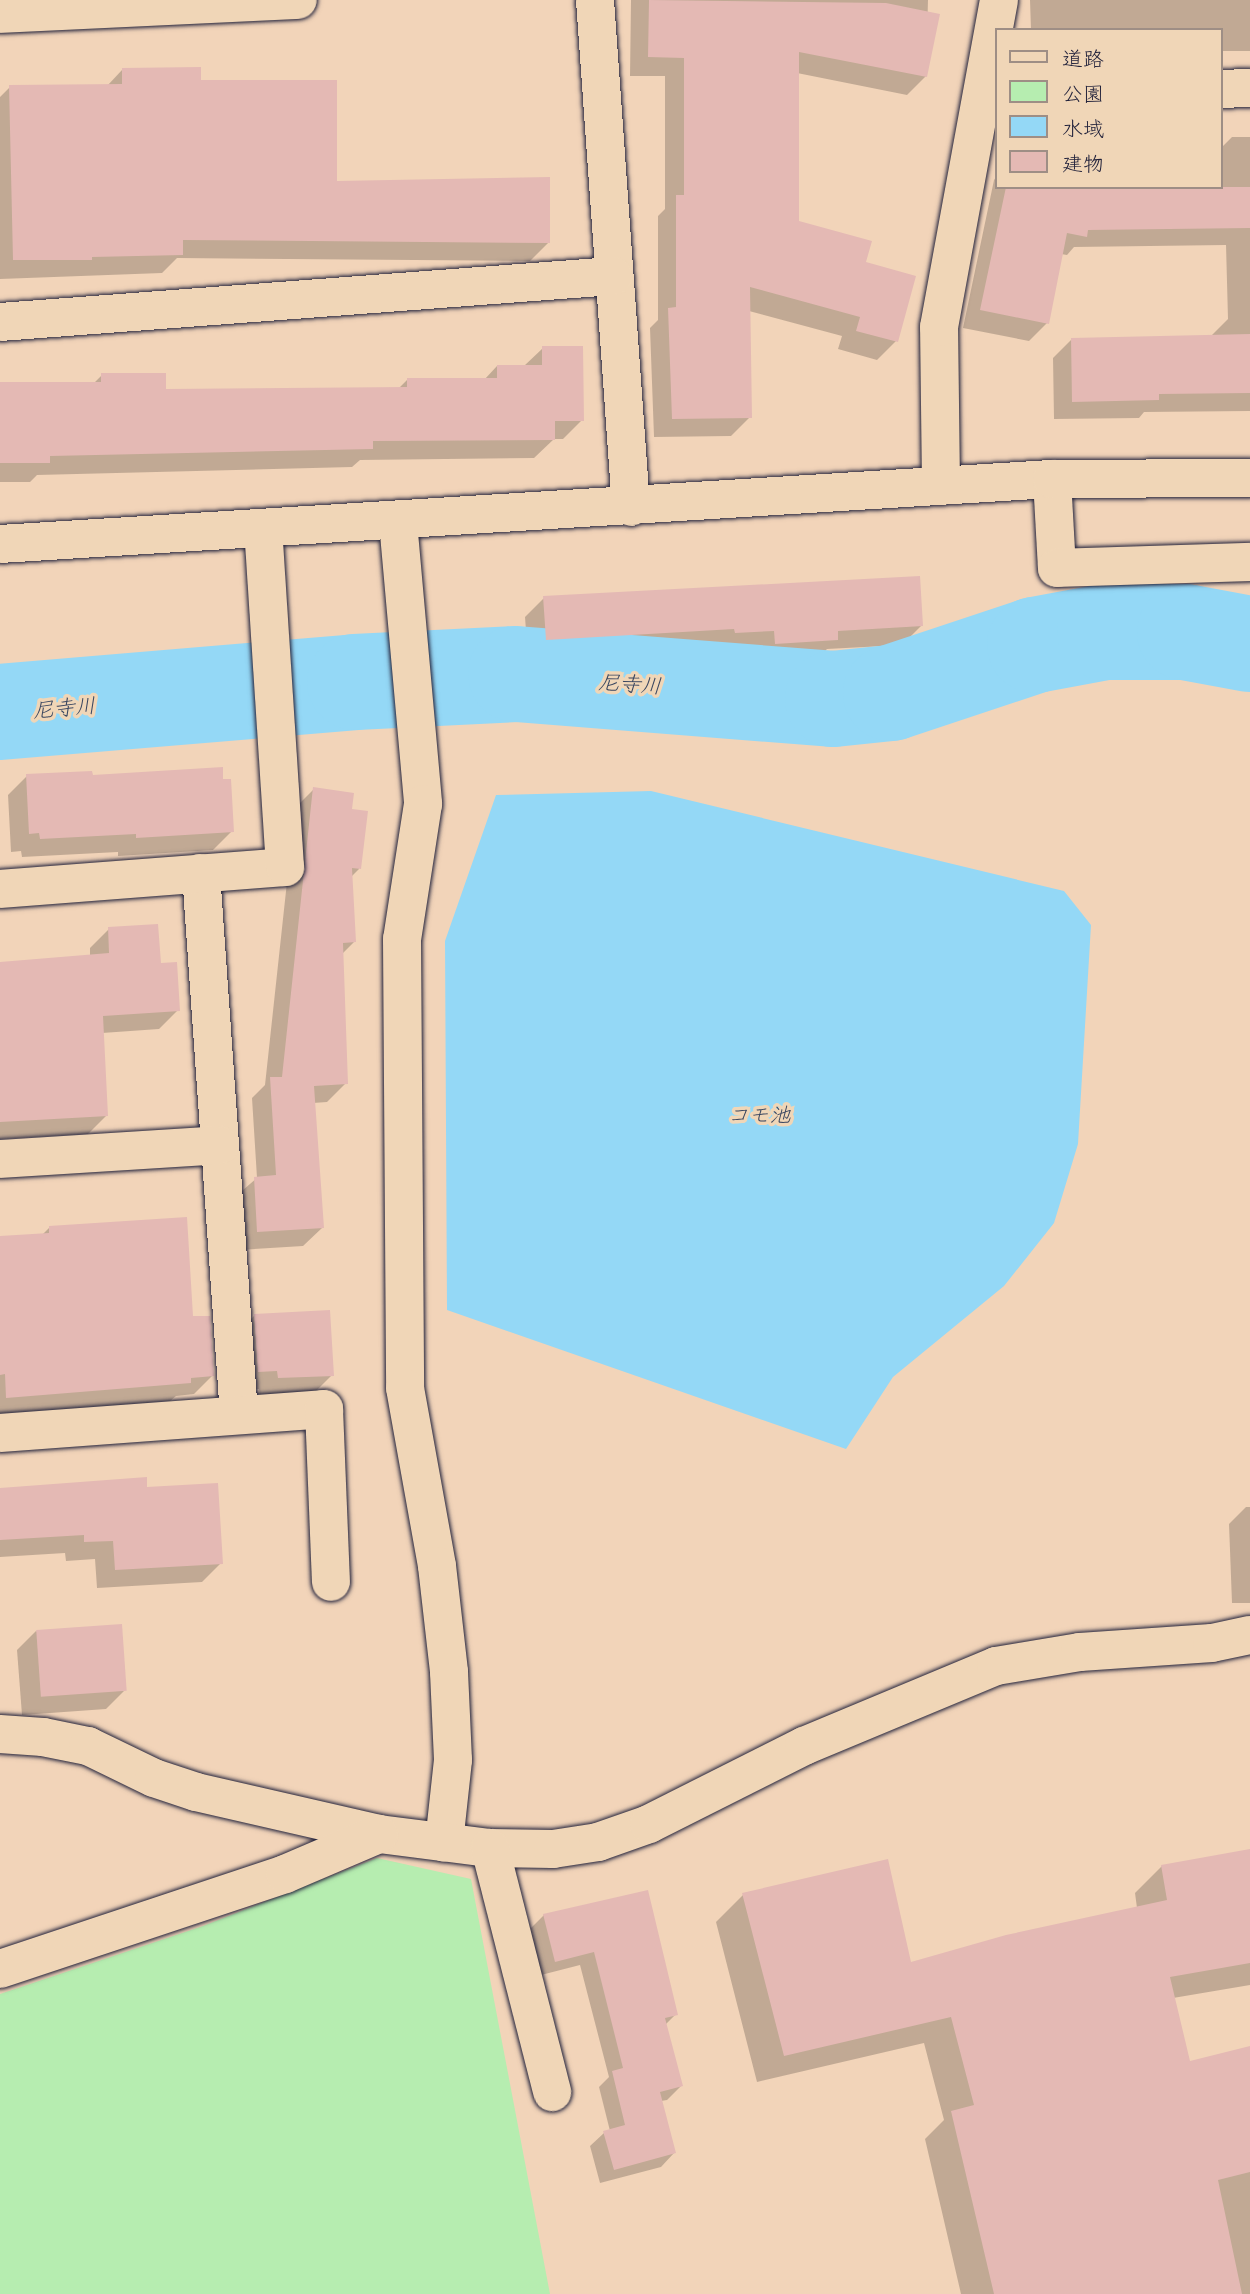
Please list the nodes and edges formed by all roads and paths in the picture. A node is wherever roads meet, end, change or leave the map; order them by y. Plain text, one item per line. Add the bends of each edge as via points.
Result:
1 (298, 0) edge
2 (595, 0) edge
3 (999, 0) edge
4 (0, 14) edge
5 (996, 28) edge
6 (995, 35) edge
7 (1250, 88) edge
8 (1222, 89) edge
9 (988, 97) edge
10 (613, 276) junction
11 (0, 323) edge
12 (1250, 478) edge
13 (1052, 479) junction
14 (942, 486) junction
15 (631, 507) junction
16 (398, 522) junction
17 (263, 530) junction
18 (0, 544) edge
19 (1250, 562) edge
20 (201, 873) junction
21 (0, 889) edge
22 (220, 1145) junction
23 (0, 1159) edge
24 (239, 1415) junction
25 (0, 1433) edge
26 (331, 1582) dead end
27 (1250, 1635) edge
28 (0, 1734) edge
29 (379, 1834) junction
30 (444, 1843) junction
31 (490, 1848) junction
32 (0, 1969) edge
33 (552, 2092) dead end

1 - 4 street
2 - 10 street
3 - 5 street
6 - 9 street
7 - 8 street
9 - 14 street via 939,327
10 - 11 street
10 - 15 street
12 - 13 street
13 - 14 street
13 - 19 street via 1057,568
14 - 15 street
15 - 16 street
16 - 17 street
16 - 30 street via 423,804 402,939 405,1388 437,1566 449,1672 453,1760
17 - 18 street
17 - 20 street via 285,867
20 - 21 street
20 - 22 street
22 - 23 street
22 - 24 street
24 - 25 street
24 - 26 street via 324,1409
27 - 31 street via 1212,1643 1080,1652 996,1666 804,1746 649,1824 598,1842 553,1849
28 - 29 street via 88,1746 196,1792
29 - 30 street
29 - 32 street via 285,1874
30 - 31 street
31 - 33 street

